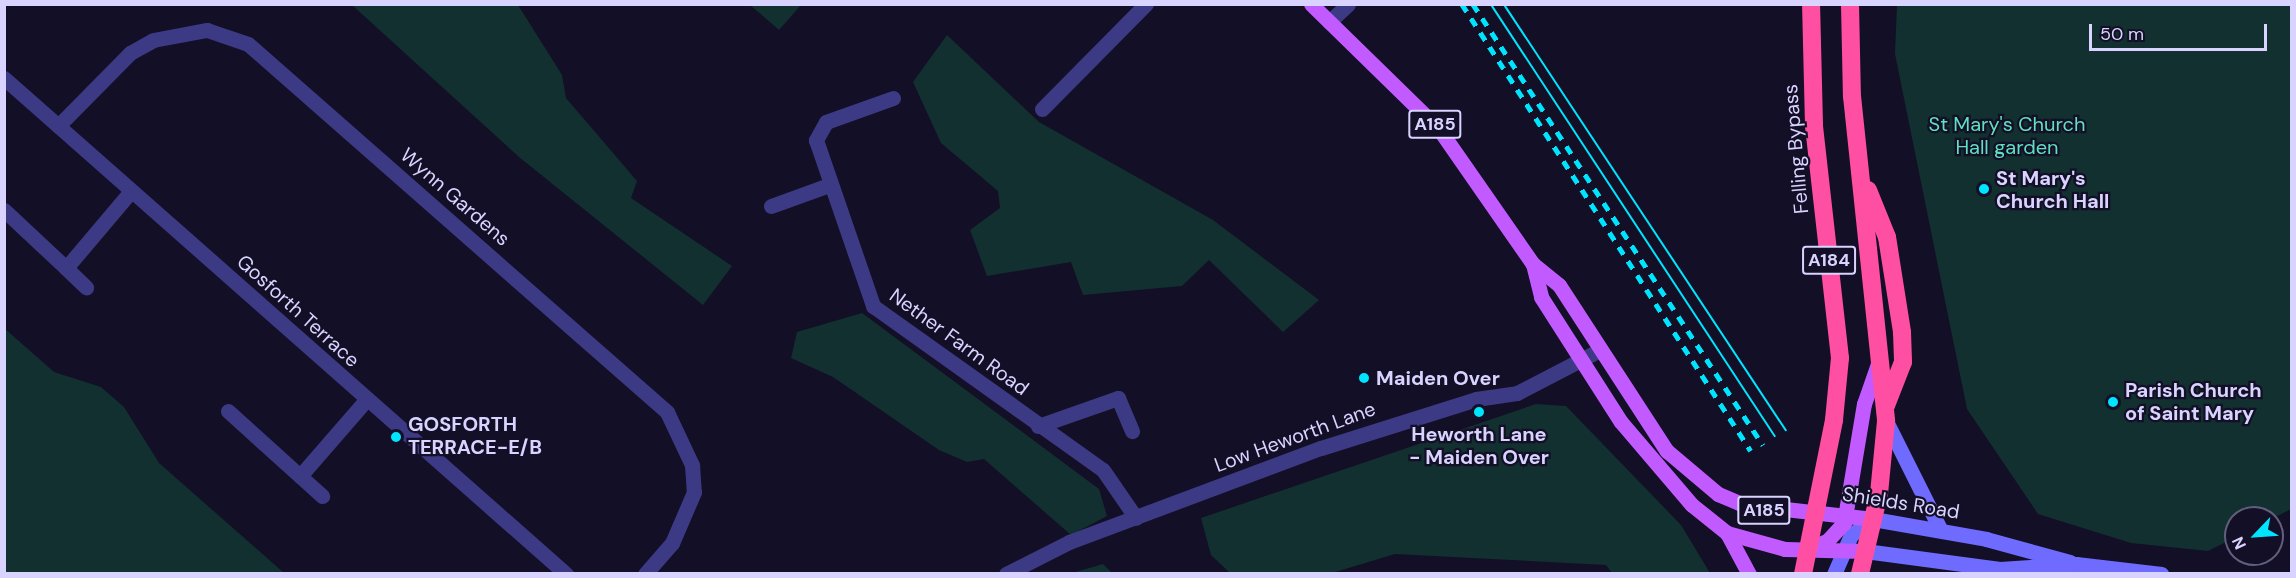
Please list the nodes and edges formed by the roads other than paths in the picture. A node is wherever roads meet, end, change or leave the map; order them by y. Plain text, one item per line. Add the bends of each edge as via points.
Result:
1 (1146, 4) edge
2 (1311, 4) edge
3 (1348, 4) edge
4 (1811, 4) edge
5 (1850, 4) edge
6 (1329, 22) junction
7 (4, 78) edge
8 (893, 98) dead end
9 (1042, 109) dead end
10 (58, 126) junction
11 (1859, 169) junction
12 (829, 185) junction
13 (131, 191) junction
14 (771, 206) dead end
15 (4, 210) edge
16 (1533, 264) junction
17 (66, 268) junction
18 (86, 287) dead end
19 (1600, 350) junction
20 (1881, 357) junction
21 (1580, 362) junction
22 (366, 400) junction
23 (228, 411) dead end
24 (1885, 415) junction
25 (1038, 426) junction
26 (1132, 431) dead end
27 (300, 476) junction
28 (322, 496) dead end
29 (1813, 512) junction
30 (1847, 515) junction
31 (1136, 518) junction
32 (1874, 519) junction
33 (1940, 529) junction
34 (1727, 533) junction
35 (1807, 549) junction
36 (1843, 550) junction
37 (1865, 550) junction
38 (2076, 564) junction
39 (1980, 567) junction
40 (561, 572) edge
41 (645, 573) edge
42 (1006, 573) edge
43 (1749, 573) edge
44 (1803, 573) edge
45 (1834, 573) edge
46 (1860, 573) edge
47 (1961, 573) edge
48 (2161, 573) edge

1 - 9 street
2 - 6 main road, A185
3 - 6 street
4 - 29 highway, Felling Bypass / A184 via 1814,125 1840,358 1834,420
5 - 11 highway, A184
6 - 16 main road, A185 via 1439,129
7 - 10 street, Gosforth Terrace
8 - 12 street, Nether Farm Road via 819,128 817,151
10 - 13 street, Gosforth Terrace
10 - 41 street, Wynn Gardens via 130,53 153,39 207,30 248,44 667,412 692,465 694,492 672,543
11 - 20 highway, A184
11 - 24 highway via 1887,237 1902,332 1901,372
12 - 14 street
12 - 25 street, Nether Farm Road via 873,306
13 - 17 street
13 - 22 street, Gosforth Terrace
15 - 17 street
16 - 19 main road, A185 via 1559,285
16 - 21 main road, A185 via 1540,297
17 - 18 street
19 - 21 street, Low Heworth Lane
19 - 29 main road, Shields Road / A185 via 1667,451 1718,494 1764,510
20 - 24 highway, A184
20 - 30 main road via 1864,404
21 - 31 street, Low Heworth Lane via 1517,393 1386,426
21 - 34 main road, A185 via 1649,460
22 - 27 street
22 - 40 street, Gosforth Terrace
23 - 27 street
24 - 32 highway, A184
24 - 33 main road
25 - 26 street via 1118,398
25 - 31 street, Nether Farm Road via 1103,470
27 - 28 street
29 - 30 main road, Shields Road
29 - 35 highway, Felling Bypass / A184
30 - 32 main road, Shields Road
30 - 35 main road via 1834,536
31 - 42 street, Low Heworth Lane
32 - 33 main road, Shields Road
32 - 36 main road via 1856,530
32 - 37 highway, A184
33 - 38 main road, Shields Road
34 - 35 main road, Shields Road / A185 via 1765,546
34 - 43 main road, A185
35 - 36 main road, Shields Road
35 - 44 highway, Felling Bypass / A184
36 - 37 main road, Shields Road
36 - 45 main road
37 - 39 main road, Shields Road
37 - 46 highway, A184
38 - 39 main road, Shields Road
38 - 48 main road, Shields Road
39 - 47 main road

